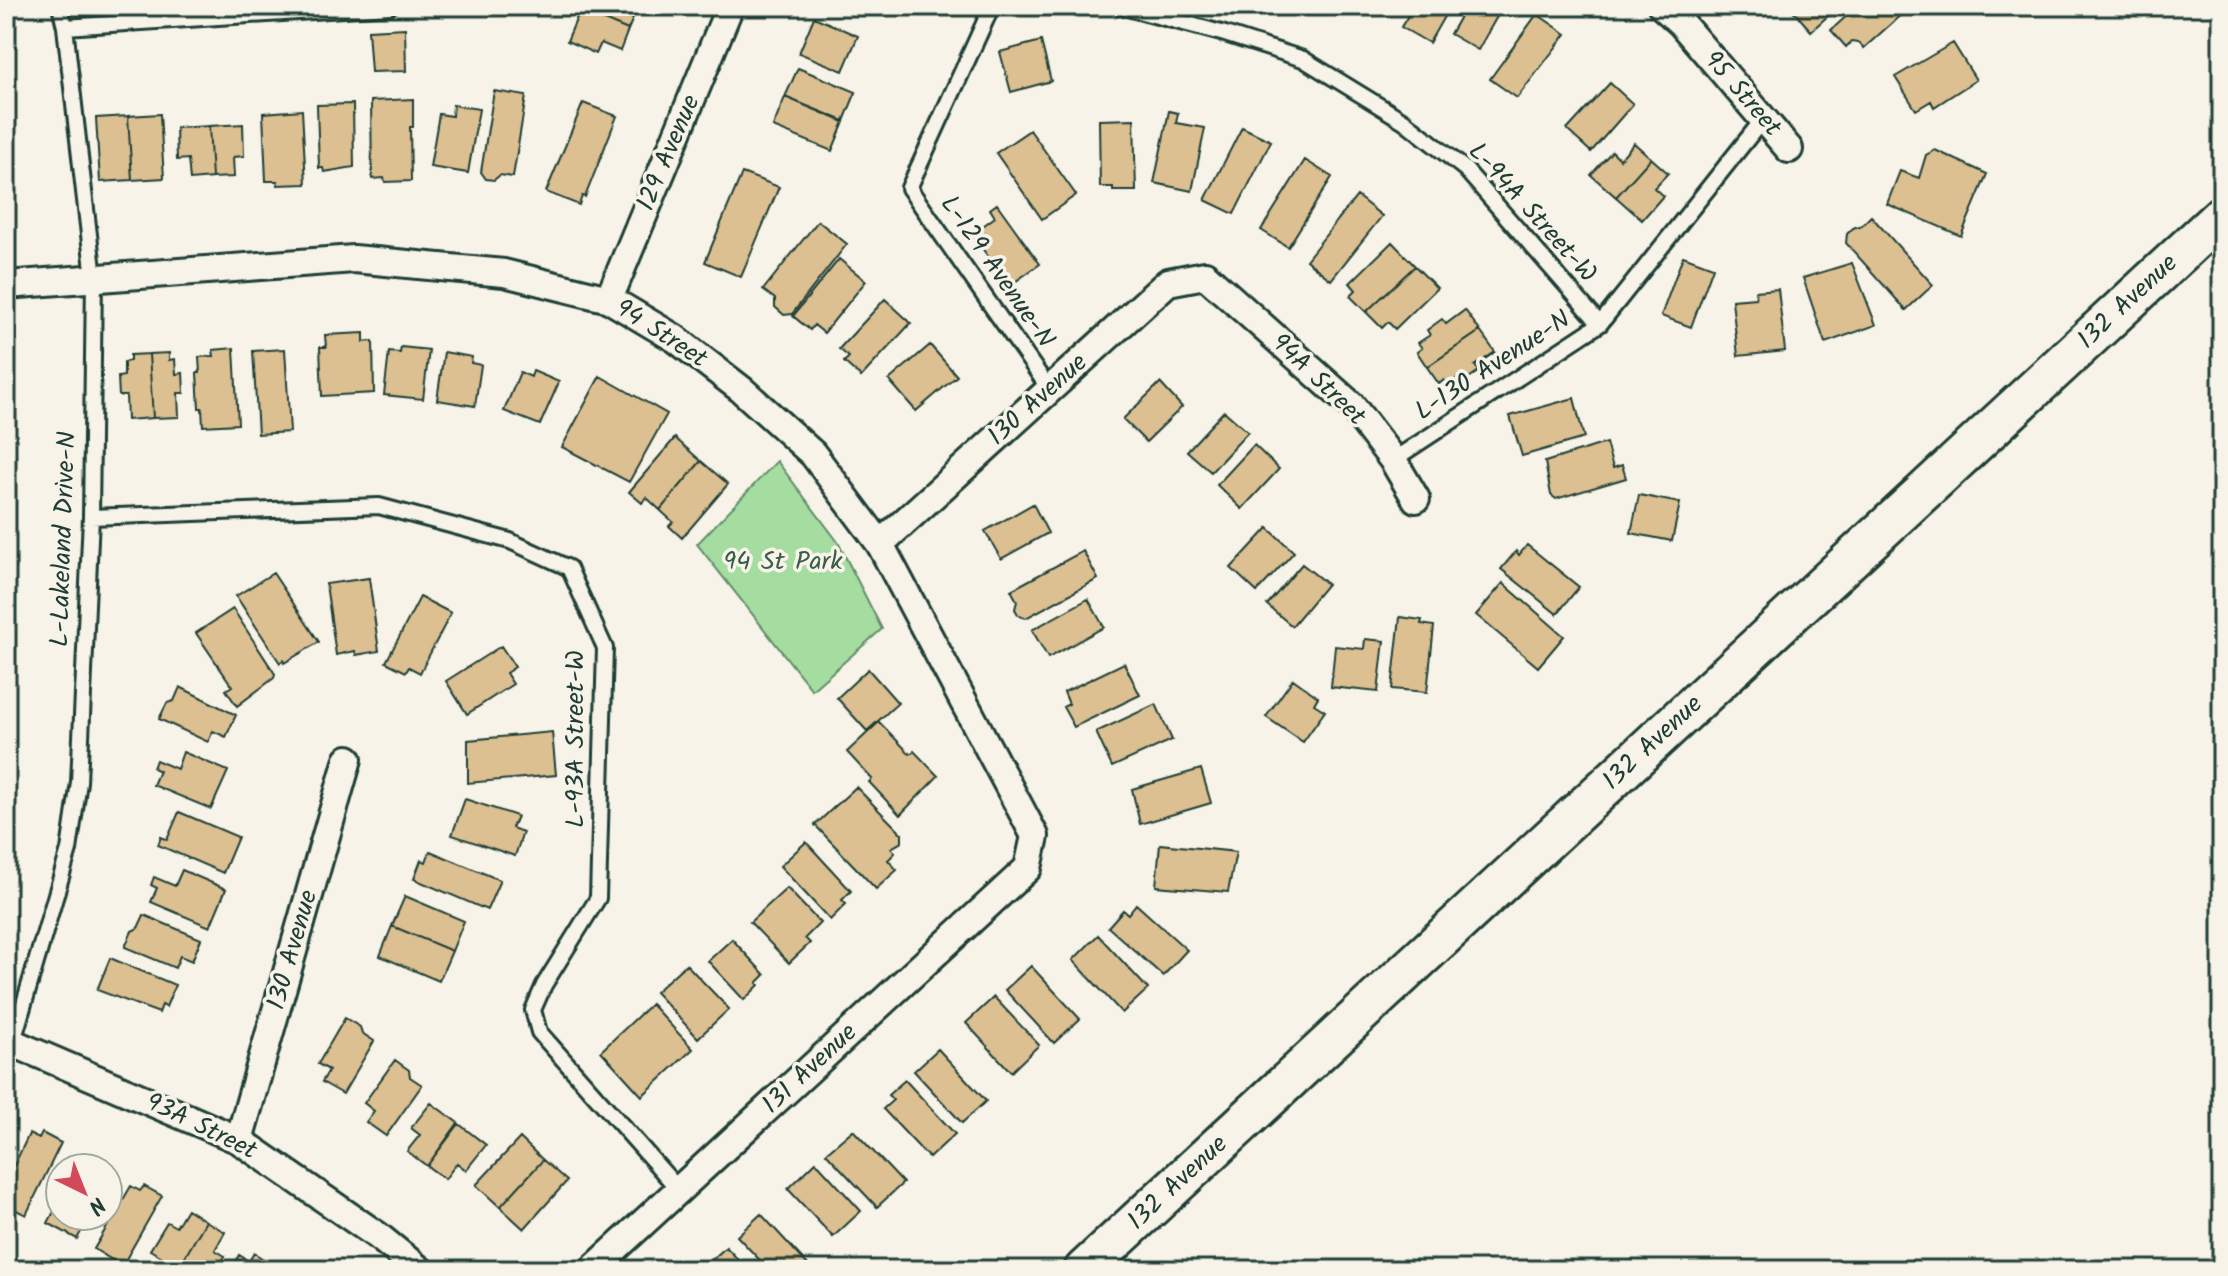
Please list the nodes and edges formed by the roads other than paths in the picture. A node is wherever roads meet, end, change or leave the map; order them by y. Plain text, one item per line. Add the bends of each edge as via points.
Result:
1 (60, 6) edge
2 (390, 6) edge
3 (730, 6) edge
4 (992, 6) edge
5 (1120, 6) edge
6 (1662, 6) edge
7 (65, 27) junction
8 (1764, 118) junction
9 (1789, 149) dead end
10 (2222, 215) edge
11 (1205, 275) joint
12 (94, 278) junction
13 (6, 285) edge
14 (609, 299) junction
15 (1600, 324) junction
16 (1050, 390) junction
17 (1393, 460) junction
18 (1416, 499) dead end
19 (91, 517) junction
20 (880, 544) junction
21 (348, 759) dead end
22 (1028, 868) joint
23 (8, 1050) edge
24 (239, 1140) junction
25 (679, 1190) junction
26 (420, 1270) edge
27 (592, 1270) edge
28 (1084, 1270) edge

1 - 7 lane, L-Lakeland Drive-N
2 - 7 lane
3 - 14 street, 129 Avenue
4 - 16 lane, L-129 Avenue-N via 909,188
5 - 15 lane, L-94A Street-W via 1303,59 1404,121 1465,169
6 - 8 street, 95 Street
7 - 12 lane, L-Lakeland Drive-N
8 - 9 street, 95 Street
8 - 15 lane, L-130 Avenue-N
10 - 28 main road, 132 Avenue
11 - 16 street, 130 Avenue via 1168,282
11 - 17 street, 94A Street via 1351,405
12 - 13 street, 94 Street
12 - 14 street, 94 Street via 354,259 504,273
12 - 19 lane, L-Lakeland Drive-N
14 - 20 street, 94 Street via 676,339 813,454
15 - 17 lane, L-130 Avenue-N
16 - 20 street, 130 Avenue
17 - 18 street, 94A Street
19 - 23 lane, L-Lakeland Drive-N via 79,782 69,850
19 - 25 lane, L-93A Street-W via 379,506 510,541 569,568 605,648 598,898 533,1010 539,1032
20 - 22 street, 94 Street via 1035,836
21 - 24 street, 130 Avenue
22 - 25 street, 131 Avenue
23 - 24 street, 93A Street
24 - 26 street, 93A Street
25 - 27 street, 131 Avenue

